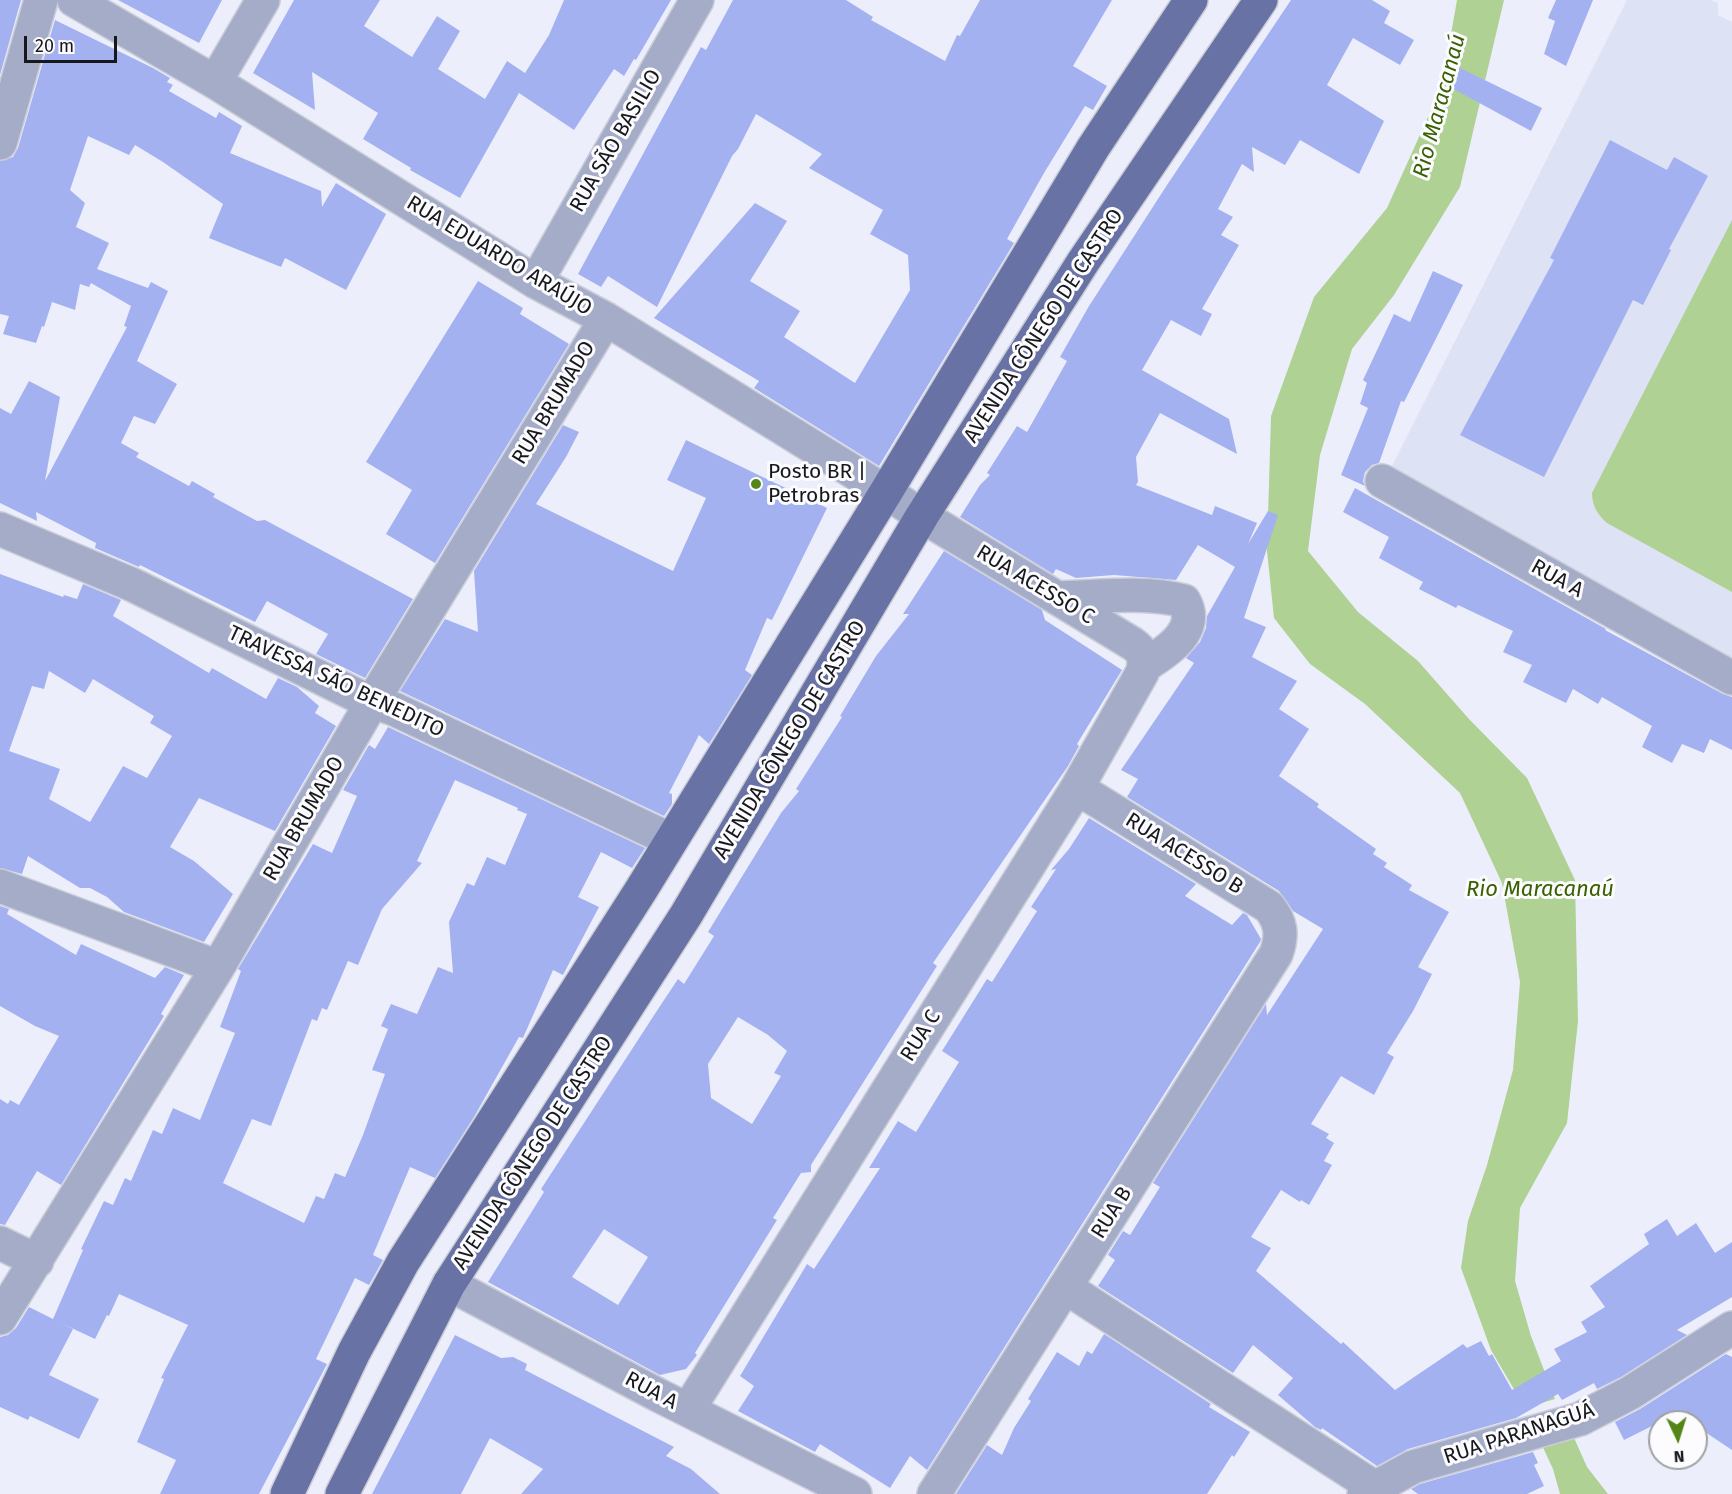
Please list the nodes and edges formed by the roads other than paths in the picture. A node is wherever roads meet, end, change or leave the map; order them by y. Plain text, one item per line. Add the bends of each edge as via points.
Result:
1 (40, 0) edge
2 (74, 0) edge
3 (263, 0) edge
4 (697, 0) edge
5 (1191, 0) edge
6 (1261, 0) edge
7 (215, 82) junction
8 (0, 143) edge
9 (536, 282) junction
10 (606, 318) junction
11 (1382, 480) dead end
12 (886, 492) junction
13 (922, 516) junction
14 (0, 529) edge
15 (1057, 598) junction
16 (1144, 662) junction
17 (1732, 678) edge
18 (372, 702) junction
19 (1077, 788) junction
20 (671, 840) junction
21 (0, 886) edge
22 (641, 890) junction
23 (686, 915) junction
24 (1281, 930) joint
25 (218, 967) junction
26 (0, 1243) edge
27 (37, 1261) junction
28 (403, 1262) junction
29 (449, 1284) junction
30 (1065, 1287) junction
31 (0, 1318) edge
32 (1732, 1328) edge
33 (688, 1410) junction
34 (1369, 1491) edge
35 (287, 1494) edge
36 (342, 1494) edge
37 (855, 1494) edge
38 (934, 1494) edge

1 - 8 street
2 - 7 street, RUA EDUARDO ARAÚJO
3 - 7 street
4 - 9 street, RUA SÃO BASILIO
5 - 12 main road via 1093,148
6 - 13 main road, AVENIDA CÔNEGO DE CASTRO via 1083,262
7 - 9 street, RUA EDUARDO ARAÚJO
9 - 10 street, RUA EDUARDO ARAÚJO
10 - 12 street, RUA EDUARDO ARAÚJO
10 - 18 street, RUA BRUMADO
11 - 17 street, RUA A
12 - 13 street, RUA EDUARDO ARAÚJO
12 - 20 main road
13 - 15 street, RUA ACESSO C
13 - 23 main road, AVENIDA CÔNEGO DE CASTRO
14 - 18 street, TRAVESSA SÃO BENEDITO via 133,585
15 - 16 street, RUA ACESSO C via 1133,644
15 - 16 street via 1149,596 1184,601 1190,610 1174,646
16 - 19 street, RUA C
18 - 20 street, TRAVESSA SÃO BENEDITO
18 - 25 street, RUA BRUMADO
19 - 24 street, RUA ACESSO B via 1269,906
19 - 33 street, RUA C
20 - 22 main road
21 - 25 street
22 - 23 main road
22 - 28 main road
23 - 29 main road, AVENIDA CÔNEGO DE CASTRO
24 - 30 street, RUA B via 1276,954
25 - 27 street, RUA BRUMADO
26 - 27 street
27 - 31 street, RUA BRUMADO
28 - 29 main road
28 - 35 main road via 354,1352
29 - 33 street, RUA A
29 - 36 main road, AVENIDA CÔNEGO DE CASTRO
30 - 34 street
30 - 38 street, RUA B
32 - 34 street, RUA PARANAGUÁ via 1580,1419 1413,1467
33 - 37 street, RUA A

